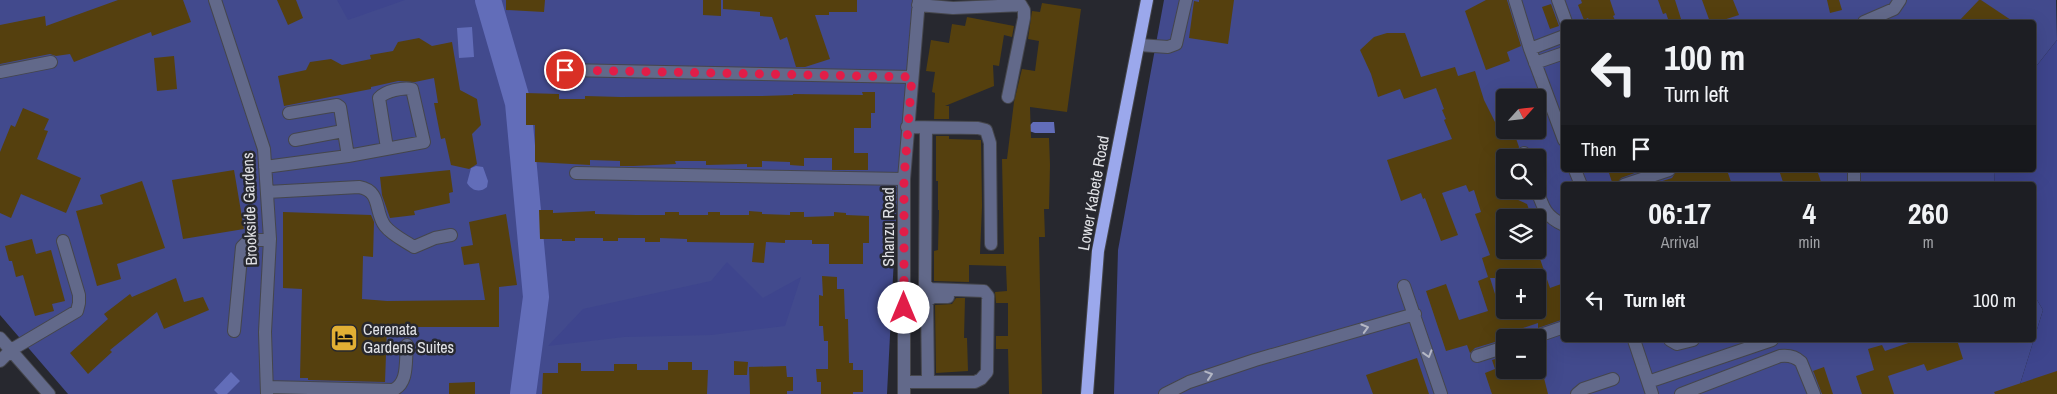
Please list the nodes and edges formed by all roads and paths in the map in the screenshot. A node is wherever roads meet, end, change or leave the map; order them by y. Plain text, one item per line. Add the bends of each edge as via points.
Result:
1 (215, 0) edge
2 (1147, 0) edge
3 (1186, 0) edge
4 (1515, 0) edge
5 (1558, 0) edge
6 (1900, 0) edge
7 (919, 3) edge
8 (1565, 20) edge
9 (1868, 20) edge
10 (1561, 37) edge
11 (1138, 45) junction
12 (1530, 49) junction
13 (1561, 54) edge
14 (51, 62) dead end
15 (1535, 63) junction
16 (565, 70) dead end
17 (0, 72) edge
18 (912, 77) junction
19 (1008, 98) dead end
20 (289, 113) dead end
21 (1559, 114) edge
22 (907, 127) junction
23 (926, 128) junction
24 (344, 131) junction
25 (296, 140) dead end
26 (388, 148) junction
27 (348, 156) junction
28 (265, 167) junction
29 (1663, 172) edge
30 (576, 173) dead end
31 (904, 179) junction
32 (1633, 182) edge
33 (267, 192) junction
34 (1540, 199) edge
35 (1561, 224) edge
36 (452, 235) dead end
37 (270, 239) junction
38 (63, 241) dead end
39 (991, 244) dead end
40 (1404, 286) dead end
41 (975, 291) junction
42 (1415, 314) junction
43 (1561, 328) edge
44 (234, 331) dead end
45 (1546, 333) edge
46 (0, 338) edge
47 (1635, 342) edge
48 (1767, 342) edge
49 (406, 345) dead end
50 (11, 350) junction
51 (1496, 350) edge
52 (1477, 356) dead end
53 (0, 361) edge
54 (1613, 379) dead end
55 (928, 382) junction
56 (904, 388) edge
57 (1650, 388) edge
58 (267, 390) edge
59 (42, 392) edge
60 (1087, 394) edge
61 (1165, 394) edge
62 (1441, 394) edge
63 (1577, 394) edge
64 (1681, 394) edge
65 (1814, 394) edge

1 - 28 street, Brookside Gardens via 264,149
2 - 11 main road, Lower Kabete Road
3 - 11 street via 1176,44 1168,47
4 - 12 street
5 - 8 street
6 - 9 street via 1894,8
7 - 18 street, Shanzu Road
7 - 19 street via 953,8 1021,5 1024,18
10 - 12 street
11 - 60 main road, Lower Kabete Road via 1098,251
12 - 15 street
13 - 15 street
14 - 17 street
15 - 21 street
16 - 18 street
18 - 22 street, Shanzu Road
20 - 24 street via 337,105
22 - 23 street
22 - 31 street, Shanzu Road
23 - 39 street via 986,130 990,143
23 - 41 street via 925,284 930,290
24 - 25 street
24 - 27 street
26 - 26 street via 424,142 412,89 383,94 380,98
26 - 27 street
27 - 28 street
28 - 33 street, Brookside Gardens
29 - 32 street
30 - 31 street
31 - 56 street, Shanzu Road
33 - 36 street via 366,188 376,200 384,225 414,247
33 - 37 street, Brookside Gardens
34 - 35 street via 1553,220
37 - 44 street via 248,241 242,247
37 - 58 street, Brookside Gardens via 265,332
38 - 50 street via 79,295 76,312
40 - 42 street
41 - 55 street via 969,297 933,298 927,302
41 - 55 street via 984,291 988,296 987,372 975,382
61 -> 42 street via 1189,382 1255,360
42 -> 62 street
43 - 45 street
46 - 50 street
47 - 57 street
48 - 57 street
49 - 58 street via 404,381 393,390
50 - 53 street
50 - 59 street
51 - 52 street
54 - 63 street
55 - 56 street
64 - 65 street via 1780,356 1801,362

